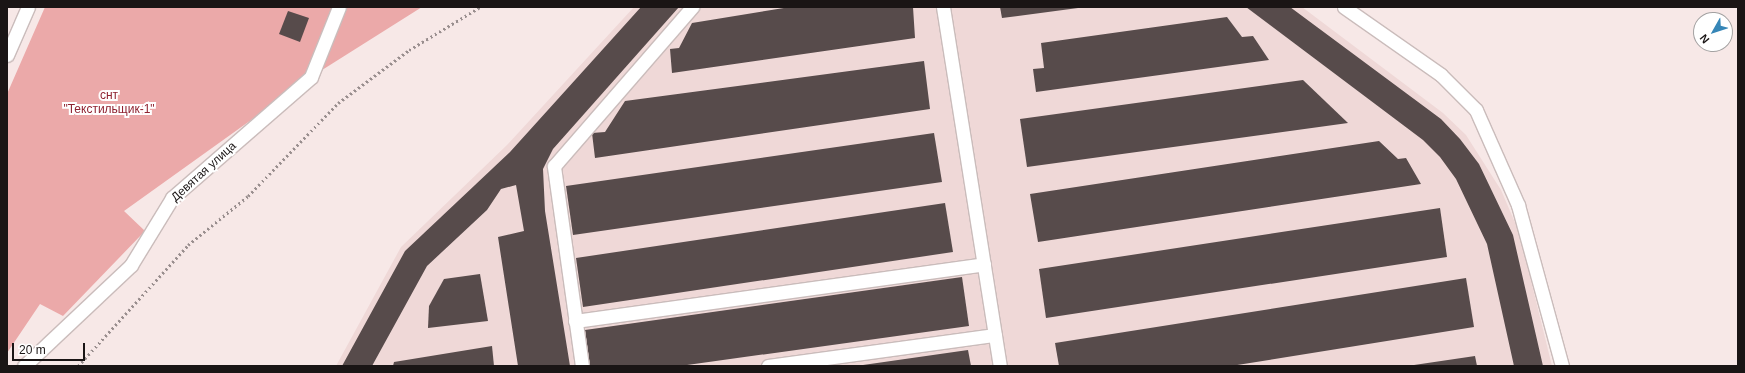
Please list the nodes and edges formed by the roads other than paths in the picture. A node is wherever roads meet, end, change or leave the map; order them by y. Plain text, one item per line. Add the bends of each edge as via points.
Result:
1 (28, 7) edge
2 (339, 7) edge
3 (692, 7) edge
4 (943, 7) edge
5 (1344, 7) edge
6 (7, 55) edge
7 (984, 264) junction
8 (576, 321) junction
9 (995, 335) junction
10 (24, 366) edge
11 (582, 366) edge
12 (768, 366) edge
13 (1000, 366) edge
14 (1562, 366) edge

1 - 6 lane
2 - 10 lane, Девятая улица via 311,77 172,198 131,265
3 - 8 lane via 554,166
4 - 7 lane
5 - 14 lane via 1442,76 1476,110 1518,205
7 - 8 lane
7 - 9 lane
8 - 11 lane
9 - 12 lane
9 - 13 lane

